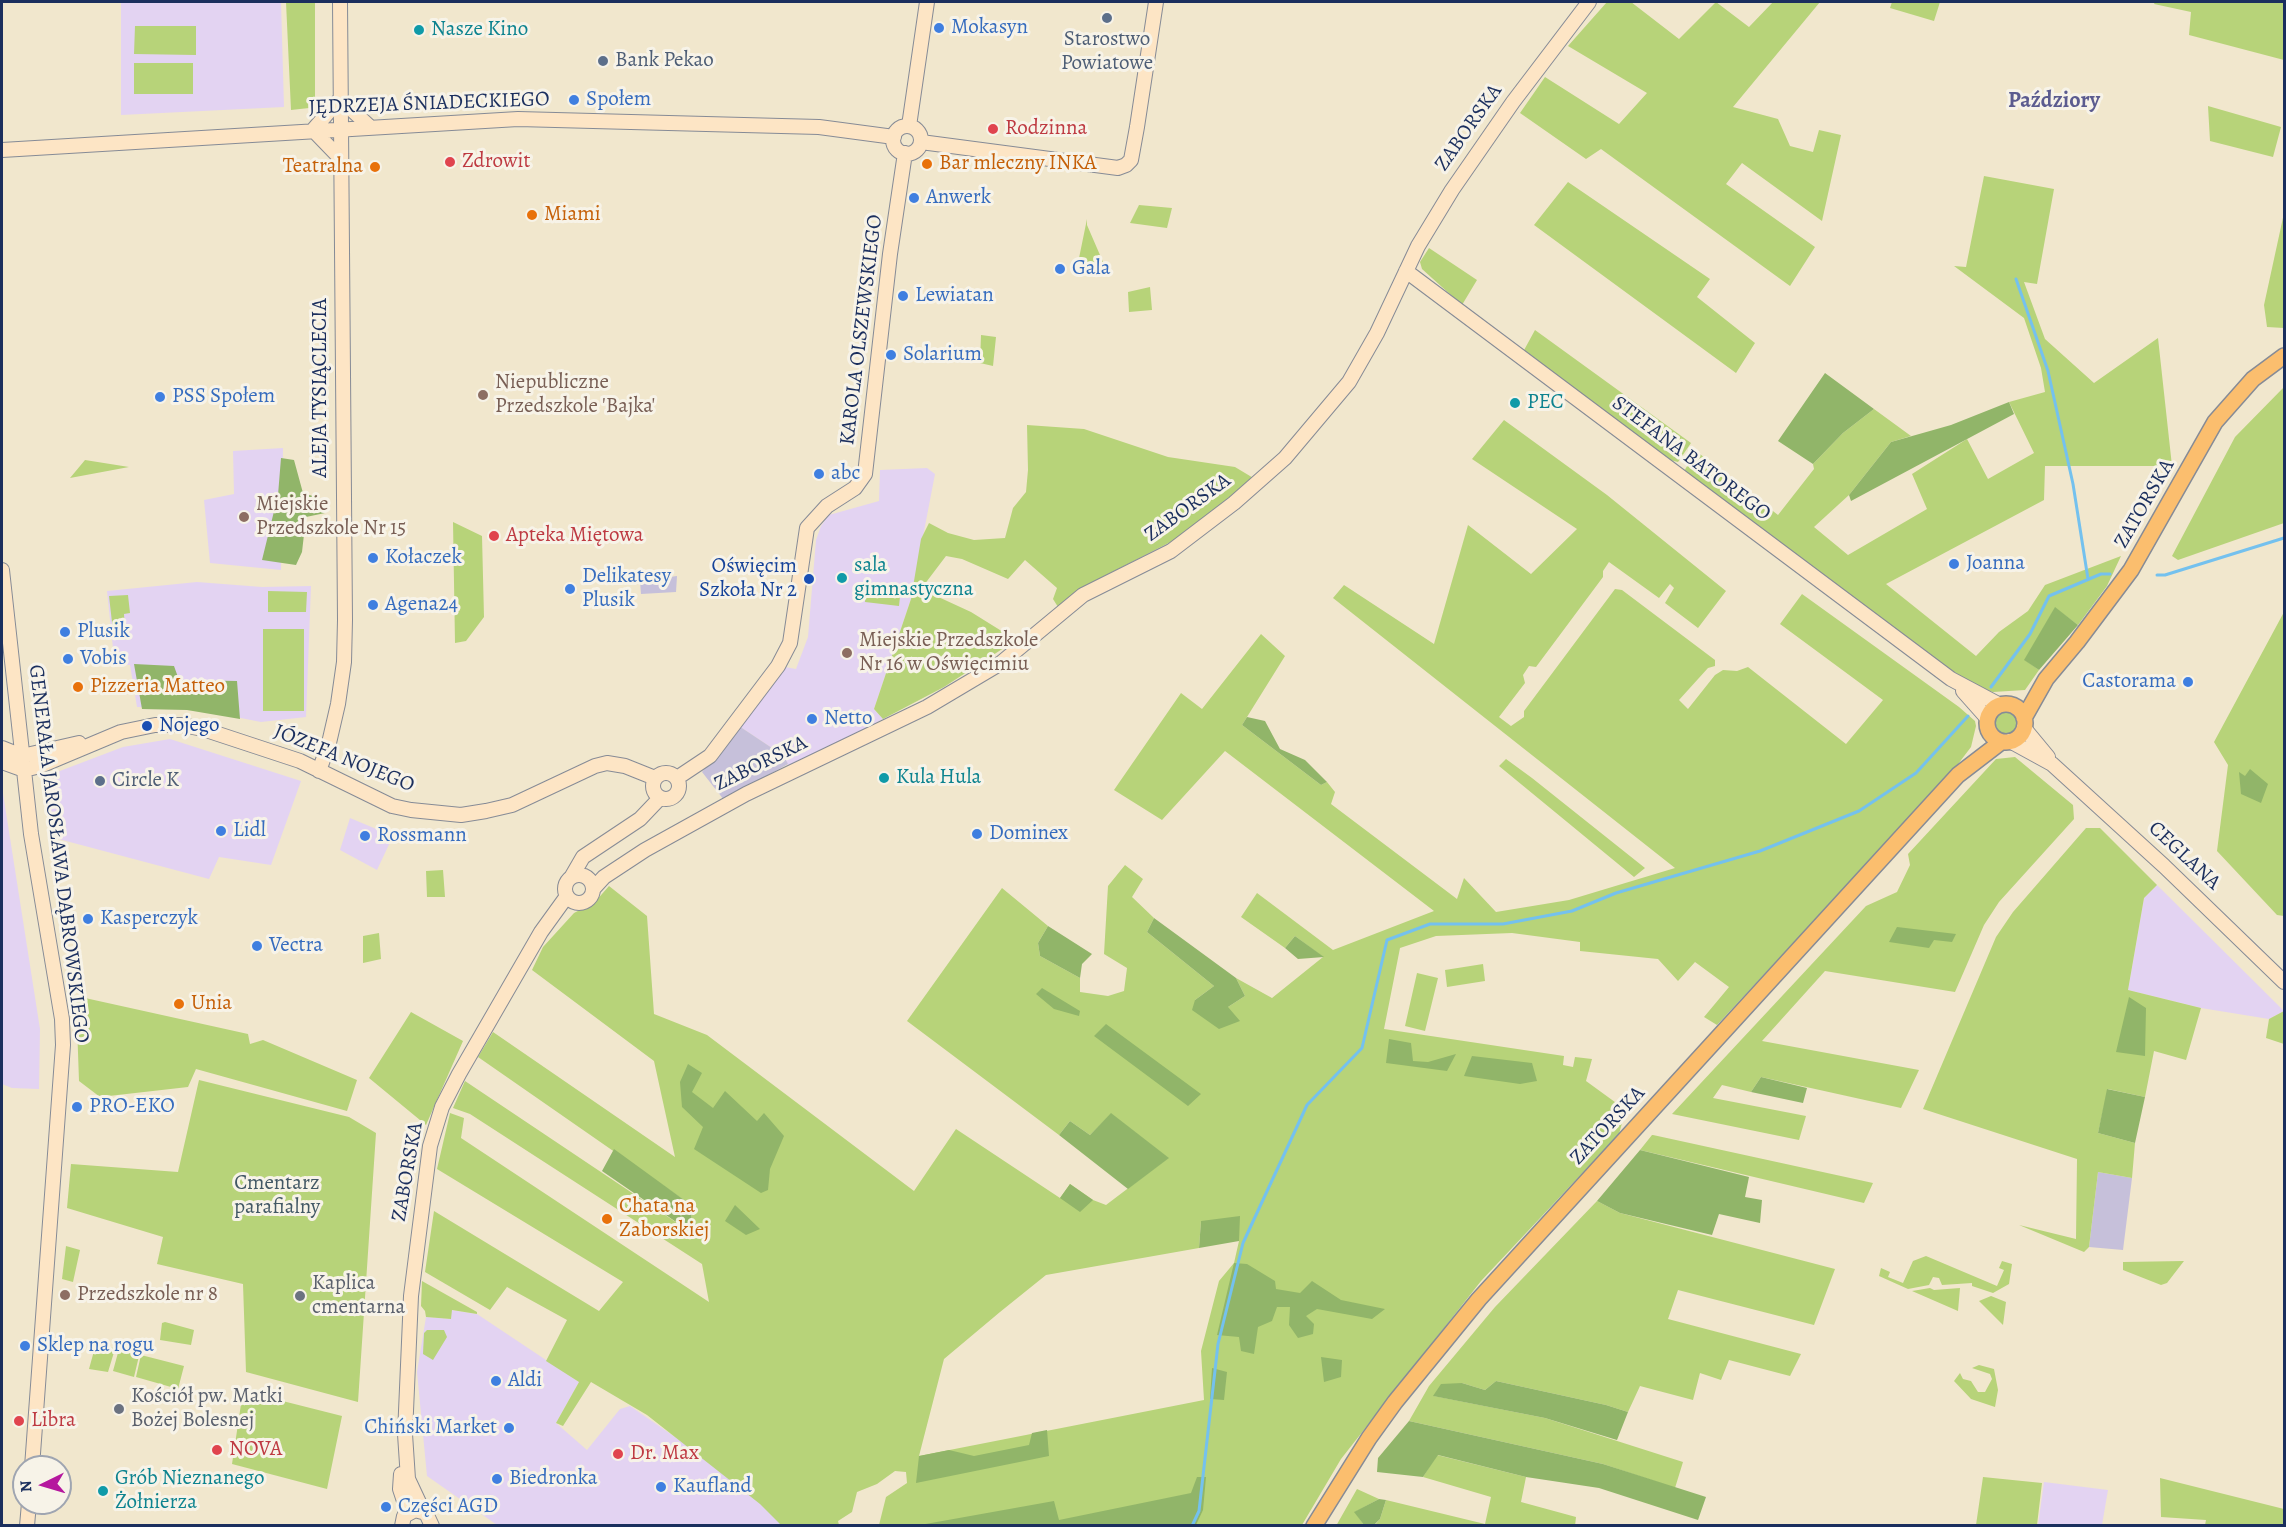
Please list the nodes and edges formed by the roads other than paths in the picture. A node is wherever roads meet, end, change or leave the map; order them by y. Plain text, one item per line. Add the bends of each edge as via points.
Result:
1 (340, 2) edge
2 (927, 2) edge
3 (1155, 2) edge
4 (1589, 2) edge
5 (340, 99) junction
6 (369, 126) junction
7 (909, 126) junction
8 (340, 128) junction
9 (313, 130) junction
10 (894, 137) junction
11 (921, 142) junction
12 (2, 150) edge
13 (906, 153) junction
14 (341, 159) junction
15 (1406, 271) junction
16 (2284, 356) edge
17 (2, 570) edge
18 (1951, 679) junction
19 (2046, 679) junction
20 (2004, 704) junction
21 (1987, 722) junction
22 (2024, 723) junction
23 (19, 727) junction
24 (116, 734) junction
25 (2006, 742) junction
26 (2, 748) edge
27 (55, 748) junction
28 (2, 762) edge
29 (23, 763) junction
30 (2052, 764) junction
31 (319, 771) junction
32 (1958, 775) junction
33 (655, 778) junction
34 (677, 778) junction
35 (660, 798) junction
36 (585, 880) junction
37 (570, 899) junction
38 (2284, 982) edge
39 (405, 1454) junction
40 (33, 1455) edge
41 (405, 1519) edge
42 (432, 1520) edge
43 (1314, 1526) edge

1 - 5 street, ALEJA TYSIĄCLECIA
2 - 7 street
3 - 11 street via 1131,160 1126,165 1118,168
4 - 15 street, ZABORSKA via 1452,190
5 - 6 street
5 - 8 street, ALEJA TYSIĄCLECIA
5 - 9 street
6 - 8 street, JĘDRZEJA ŚNIADECKIEGO
6 - 10 street, JĘDRZEJA ŚNIADECKIEGO via 518,119 819,128
6 - 14 street via 352,140
7 - 10 street via 898,130
7 - 11 street via 917,130
8 - 9 street, JĘDRZEJA ŚNIADECKIEGO
8 - 14 street, ALEJA TYSIĄCLECIA
9 - 12 street, JĘDRZEJA ŚNIADECKIEGO
9 - 14 street
10 - 13 street via 897,149
11 - 13 street via 917,150
13 - 34 street, KAROLA OLSZEWSKIEGO via 890,254 865,474 855,488 811,522 804,534 790,643 778,666 710,756
14 - 31 street, ALEJA TYSIĄCLECIA via 344,663 329,743
15 - 18 street, STEFANA BATOREGO
15 - 36 street, ZABORSKA via 1377,333 1348,382 1285,458 1171,551 1083,596 1001,663 927,708 746,794 604,877
16 - 19 main road, ZATORSKA via 2253,379 2215,422 2131,570
17 - 23 street, GENERAŁA JAROSŁAWA DĄBROWSKIEGO
18 - 20 street, STEFANA BATOREGO
18 - 21 street, STEFANA BATOREGO
19 - 20 main road, ZATORSKA
19 - 22 main road, ZATORSKA
20 - 21 main road
20 - 22 main road via 2018,708
21 - 25 main road via 1992,736
21 - 32 main road, ZATORSKA via 1978,746
22 - 25 main road via 2019,736
22 - 30 street, CEGLANA
23 - 27 street via 37,744
23 - 29 street, GENERAŁA JAROSŁAWA DĄBROWSKIEGO
24 - 27 street, JÓZEFA NOJEGO
24 - 29 street, JÓZEFA NOJEGO via 40,766
24 - 31 street, JÓZEFA NOJEGO via 155,725 203,729
25 - 30 street, CEGLANA
25 - 32 main road, ZATORSKA
26 - 29 street
27 - 29 street, JÓZEFA NOJEGO
28 - 29 street
29 - 40 street, GENERAŁA JAROSŁAWA DĄBROWSKIEGO via 63,1045
30 - 38 street, CEGLANA
31 - 33 street, JÓZEFA NOJEGO via 393,806 461,814 512,804 607,763 625,765
32 - 43 main road, ZATORSKA via 1438,1347 1369,1438
33 - 34 street via 666,773
33 - 35 street via 654,791
34 - 35 street via 676,795
35 - 36 street via 640,819 598,849 588,862
36 - 37 street via 566,883
36 - 37 street via 586,901
37 - 39 street, ZABORSKA via 547,924 459,1074 434,1133 426,1167 412,1286
39 - 41 street, ZABORSKA via 400,1489
39 - 42 street, ZABORSKA via 410,1487
41 - 42 street

